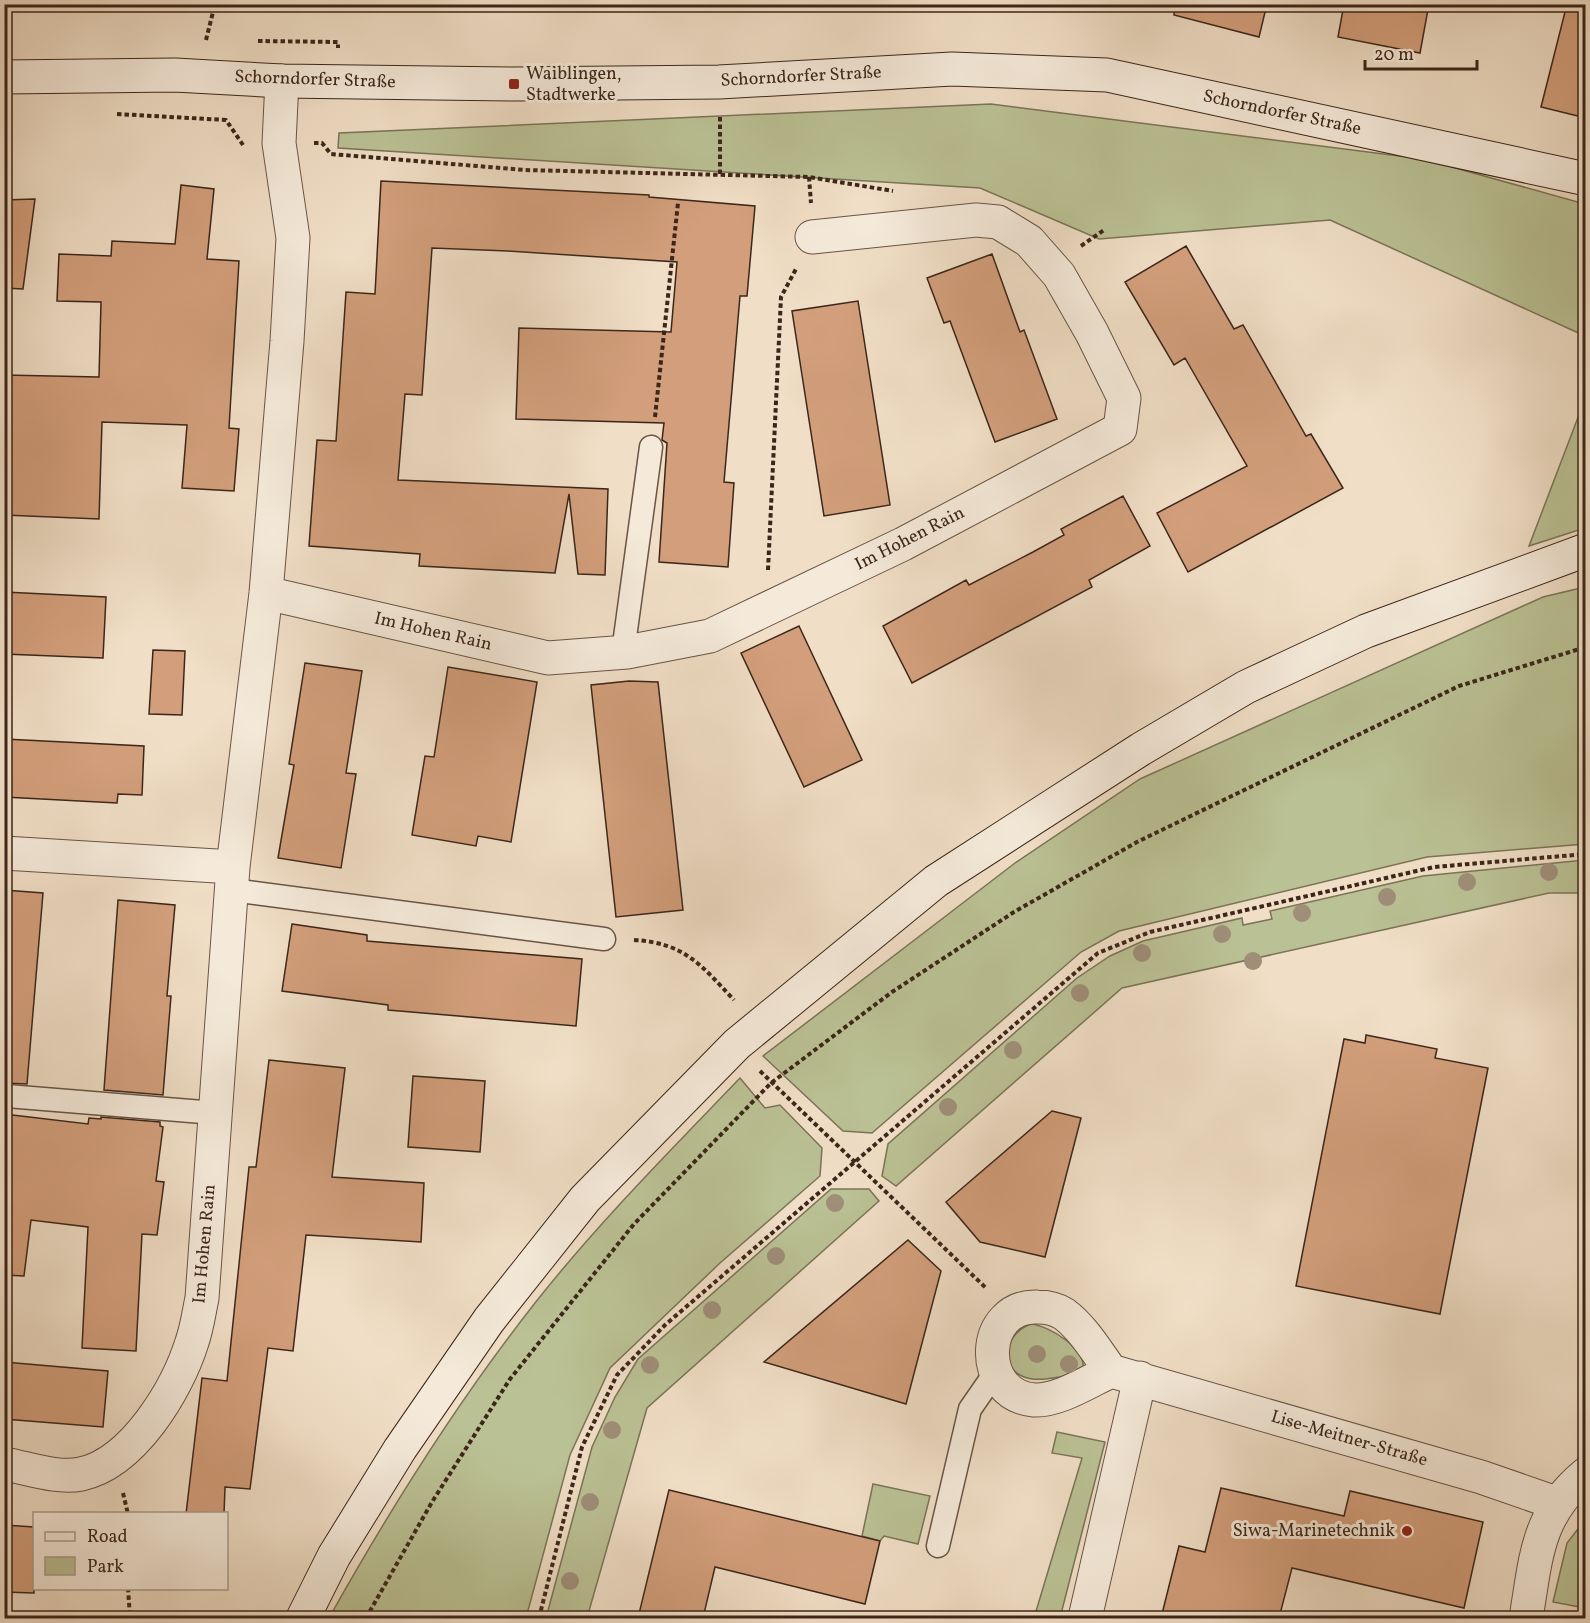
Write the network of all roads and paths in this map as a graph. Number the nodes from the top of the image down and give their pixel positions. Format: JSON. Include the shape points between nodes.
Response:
{"nodes":[{"id":1,"x":4,"y":77,"type":"edge"},
{"id":2,"x":282,"y":81,"type":"junction"},
{"id":3,"x":114,"y":114,"type":"dead end"},
{"id":4,"x":720,"y":118,"type":"dead end"},
{"id":5,"x":279,"y":143,"type":"junction"},
{"id":6,"x":720,"y":174,"type":"junction"},
{"id":7,"x":1586,"y":179,"type":"edge"},
{"id":8,"x":900,"y":192,"type":"dead end"},
{"id":9,"x":678,"y":203,"type":"dead end"},
{"id":10,"x":1104,"y":230,"type":"dead end"},
{"id":11,"x":813,"y":237,"type":"joint"},
{"id":12,"x":1075,"y":250,"type":"dead end"},
{"id":13,"x":651,"y":447,"type":"joint"},
{"id":14,"x":1586,"y":550,"type":"edge"},
{"id":15,"x":266,"y":593,"type":"junction"},
{"id":16,"x":766,"y":609,"type":"junction"},
{"id":17,"x":1586,"y":647,"type":"edge"},
{"id":18,"x":623,"y":652,"type":"junction"},
{"id":19,"x":4,"y":852,"type":"edge"},
{"id":20,"x":1586,"y":854,"type":"edge"},
{"id":21,"x":233,"y":878,"type":"junction"},
{"id":22,"x":604,"y":939,"type":"joint"},
{"id":23,"x":710,"y":974,"type":"dead end"},
{"id":24,"x":736,"y":1044,"type":"junction"},
{"id":25,"x":771,"y":1083,"type":"junction"},
{"id":26,"x":7,"y":1096,"type":"dead end"},
{"id":27,"x":215,"y":1113,"type":"junction"},
{"id":28,"x":856,"y":1162,"type":"junction"},
{"id":29,"x":1014,"y":1312,"type":"junction"},
{"id":30,"x":995,"y":1373,"type":"junction"},
{"id":31,"x":1126,"y":1374,"type":"junction"},
{"id":32,"x":4,"y":1464,"type":"edge"},
{"id":33,"x":1586,"y":1474,"type":"edge"},
{"id":34,"x":1556,"y":1503,"type":"junction"},
{"id":35,"x":938,"y":1546,"type":"dead end"},
{"id":36,"x":128,"y":1590,"type":"edge"},
{"id":37,"x":130,"y":1618,"type":"edge"},
{"id":38,"x":303,"y":1618,"type":"edge"},
{"id":39,"x":366,"y":1618,"type":"edge"},
{"id":40,"x":539,"y":1618,"type":"edge"},
{"id":41,"x":1085,"y":1618,"type":"edge"},
{"id":42,"x":1526,"y":1618,"type":"edge"}],
"edges":[{"from":1,"to":2,"type":"street","name":"Schorndorfer Straße","via":[[175,75]]},
{"from":2,"to":5,"type":"street","name":"Im Hohen Rain"},
{"from":2,"to":7,"type":"street","name":"Schorndorfer Straße","via":[[719,82],[952,69],[1107,75]]},
{"from":3,"to":5,"type":"path","via":[[226,120],[243,145]]},
{"from":4,"to":6,"type":"path"},
{"from":5,"to":6,"type":"path","via":[[322,143],[331,154],[525,170]]},
{"from":5,"to":15,"type":"street","name":"Im Hohen Rain","via":[[293,238]]},
{"from":6,"to":8,"type":"path","via":[[809,177]]},
{"from":9,"to":13,"type":"path"},
{"from":10,"to":12,"type":"path"},
{"from":11,"to":16,"type":"path","via":[[780,297]]},
{"from":11,"to":16,"type":"street","name":"Im Hohen Rain","via":[[976,220],[998,222],[1029,241],[1059,275],[1124,398],[1120,429],[903,544]]},
{"from":13,"to":18,"type":"lane"},
{"from":14,"to":24,"type":"street","via":[[1366,631],[1246,687],[936,881]]},
{"from":15,"to":18,"type":"street","name":"Im Hohen Rain","via":[[548,658]]},
{"from":15,"to":21,"type":"street","name":"Im Hohen Rain"},
{"from":16,"to":18,"type":"street","name":"Im Hohen Rain","via":[[710,636]]},
{"from":17,"to":25,"type":"path","via":[[1459,686],[1137,842],[1014,912],[892,992]]},
{"from":19,"to":21,"type":"street"},
{"from":20,"to":28,"type":"path","via":[[1434,867],[1150,932],[1098,952]]},
{"from":21,"to":22,"type":"lane"},
{"from":21,"to":27,"type":"street","name":"Im Hohen Rain"},
{"from":22,"to":23,"type":"path","via":[[657,942],[694,958]]},
{"from":24,"to":25,"type":"path"},
{"from":24,"to":38,"type":"street","via":[[585,1199],[489,1320],[394,1459],[334,1556]]},
{"from":25,"to":28,"type":"path"},
{"from":25,"to":39,"type":"path","via":[[634,1224],[510,1379],[432,1502]]},
{"from":26,"to":27,"type":"lane"},
{"from":27,"to":32,"type":"street","name":"Im Hohen Rain","via":[[202,1298],[192,1343],[151,1421],[103,1467],[79,1474]]},
{"from":28,"to":29,"type":"path"},
{"from":28,"to":40,"type":"path","via":[[665,1325],[617,1375],[582,1447]]},
{"from":29,"to":30,"type":"street","via":[[997,1329],[992,1342]]},
{"from":29,"to":31,"type":"street","via":[[1034,1306],[1062,1312]]},
{"from":30,"to":31,"type":"street","via":[[1004,1386],[1033,1400]]},
{"from":30,"to":35,"type":"lane","via":[[970,1409]]},
{"from":31,"to":34,"type":"street","name":"Lise-Meitner-Straße","via":[[1481,1477]]},
{"from":31,"to":41,"type":"street"},
{"from":33,"to":34,"type":"street"},
{"from":34,"to":42,"type":"street","via":[[1537,1551]]},
{"from":36,"to":37,"type":"path"}]}
